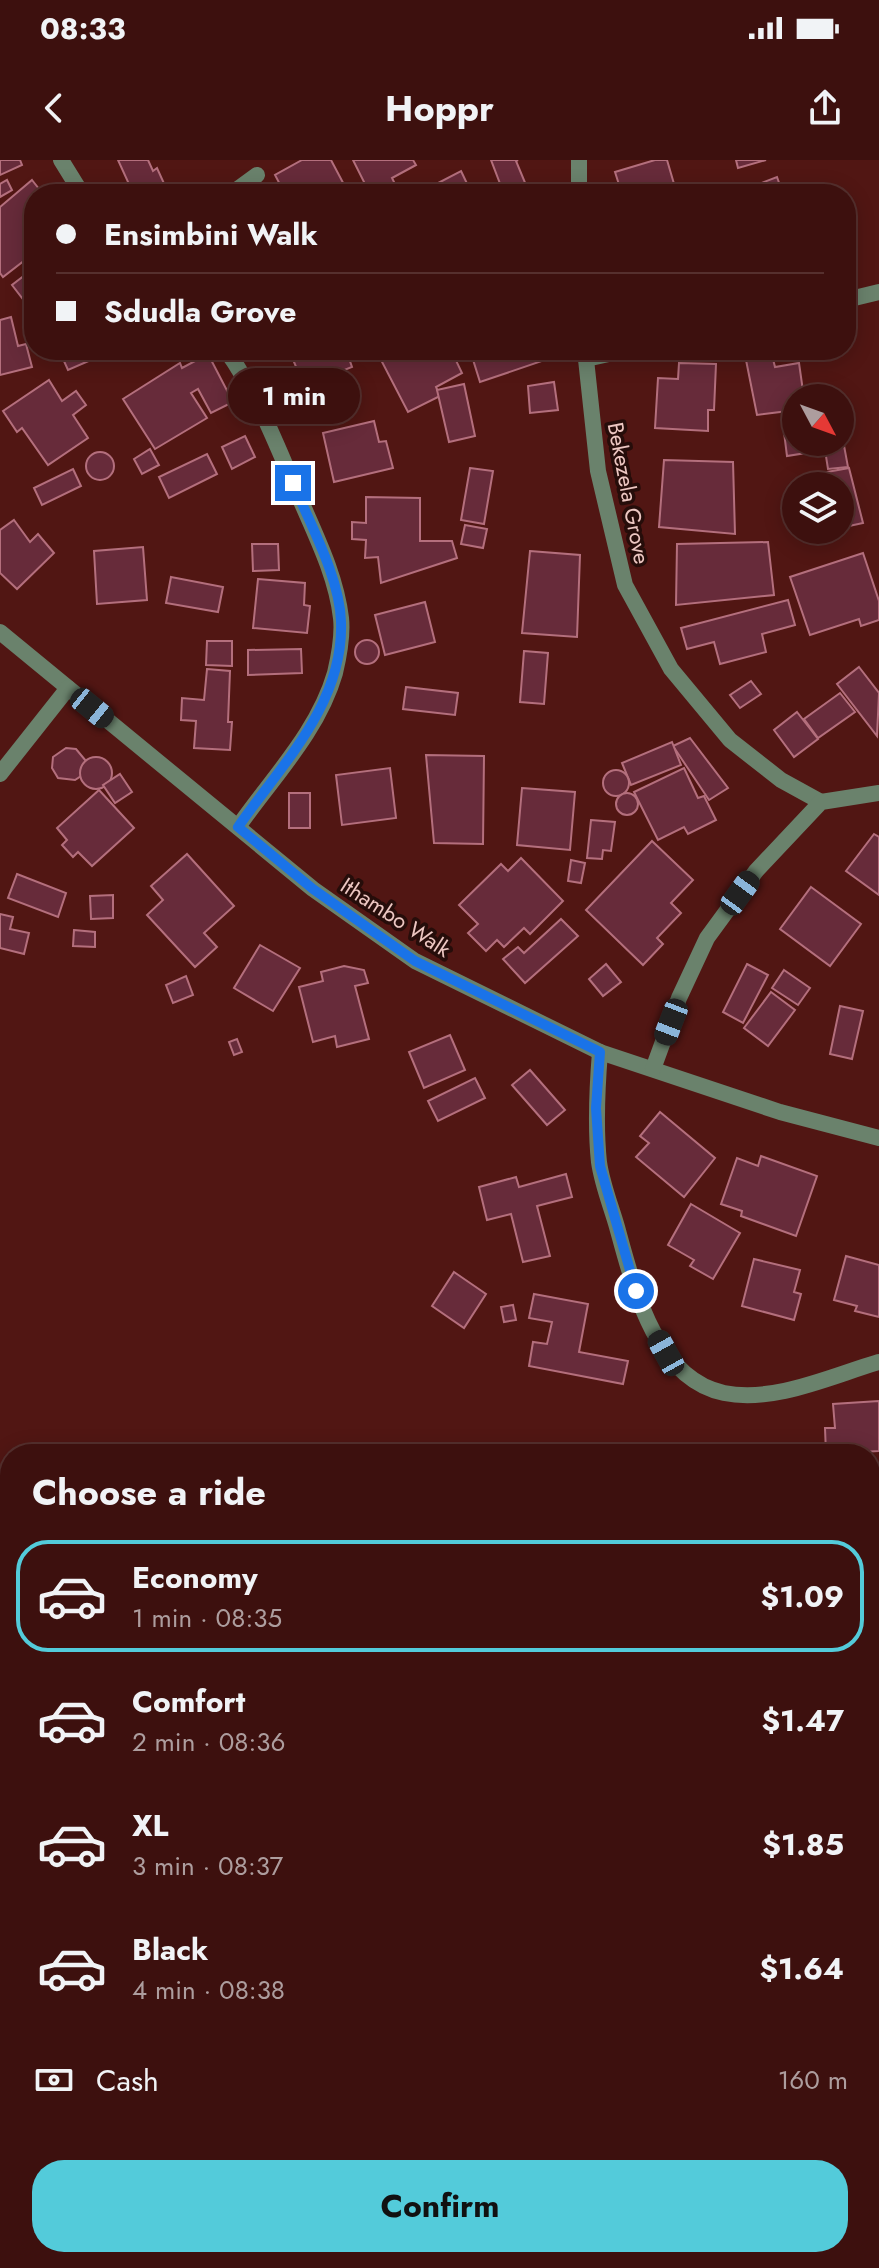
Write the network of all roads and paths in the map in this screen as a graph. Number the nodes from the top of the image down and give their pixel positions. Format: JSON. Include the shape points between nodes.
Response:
{"nodes":[{"id":1,"x":61,"y":160,"type":"edge"},
{"id":2,"x":579,"y":160,"type":"edge"},
{"id":3,"x":257,"y":175,"type":"dead end"},
{"id":4,"x":76,"y":184,"type":"edge"},
{"id":5,"x":245,"y":184,"type":"edge"},
{"id":6,"x":579,"y":184,"type":"edge"},
{"id":7,"x":879,"y":292,"type":"edge"},
{"id":8,"x":856,"y":298,"type":"edge"},
{"id":9,"x":233,"y":360,"type":"edge"},
{"id":10,"x":587,"y":360,"type":"edge"},
{"id":11,"x":0,"y":632,"type":"edge"},
{"id":12,"x":68,"y":688,"type":"junction"},
{"id":13,"x":0,"y":774,"type":"edge"},
{"id":14,"x":879,"y":793,"type":"edge"},
{"id":15,"x":821,"y":802,"type":"junction"},
{"id":16,"x":238,"y":827,"type":"junction"},
{"id":17,"x":600,"y":1052,"type":"junction"},
{"id":18,"x":653,"y":1069,"type":"junction"},
{"id":19,"x":879,"y":1138,"type":"edge"},
{"id":20,"x":879,"y":1362,"type":"edge"}],
"edges":[{"from":1,"to":4,"type":"street"},
{"from":2,"to":6,"type":"street"},
{"from":3,"to":5,"type":"street"},
{"from":7,"to":8,"type":"street"},
{"from":9,"to":16,"type":"street","via":[[315,534],[337,594],[341,622],[334,675],[310,730]]},
{"from":10,"to":15,"type":"street","name":"Bekezela Grove","via":[[598,471],[625,585],[671,669],[730,740],[781,780]]},
{"from":11,"to":12,"type":"street","name":"Ithambo Walk"},
{"from":12,"to":13,"type":"street"},
{"from":12,"to":16,"type":"street","name":"Ithambo Walk"},
{"from":14,"to":15,"type":"street"},
{"from":15,"to":18,"type":"street","via":[[756,871],[707,938]]},
{"from":16,"to":17,"type":"street","name":"Ithambo Walk","via":[[313,889],[415,961]]},
{"from":17,"to":18,"type":"street","name":"Ithambo Walk"},
{"from":17,"to":20,"type":"street","via":[[600,1166],[638,1298],[666,1353],[694,1380],[722,1393],[750,1396]]},
{"from":18,"to":19,"type":"street","name":"Ithambo Walk","via":[[780,1112]]}]}
